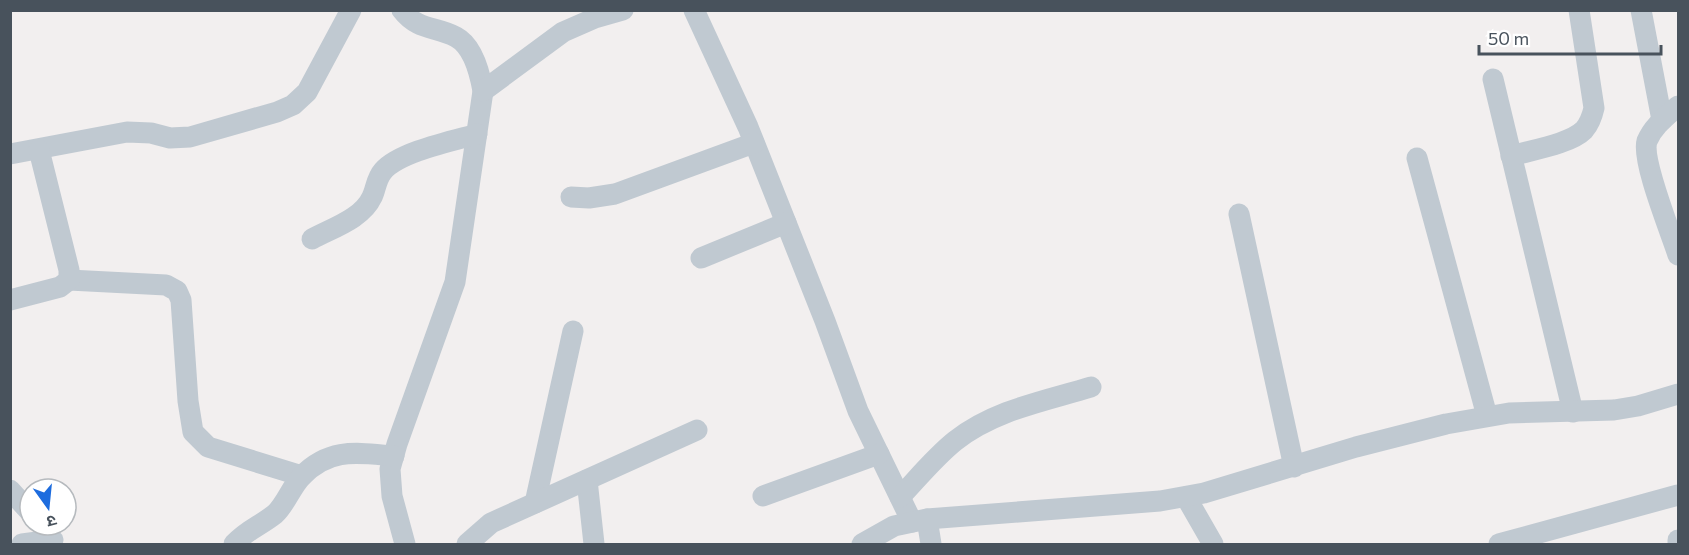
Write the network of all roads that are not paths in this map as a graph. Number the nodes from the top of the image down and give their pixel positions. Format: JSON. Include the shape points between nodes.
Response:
{"nodes":[{"id":1,"x":351,"y":10,"type":"edge"},
{"id":2,"x":402,"y":10,"type":"edge"},
{"id":3,"x":623,"y":10,"type":"edge"},
{"id":4,"x":694,"y":10,"type":"edge"},
{"id":5,"x":1579,"y":10,"type":"edge"},
{"id":6,"x":1641,"y":10,"type":"edge"},
{"id":7,"x":595,"y":14,"type":"edge"},
{"id":8,"x":1493,"y":79,"type":"dead end"},
{"id":9,"x":483,"y":91,"type":"junction"},
{"id":10,"x":1678,"y":106,"type":"edge"},
{"id":11,"x":1662,"y":120,"type":"junction"},
{"id":12,"x":477,"y":134,"type":"junction"},
{"id":13,"x":754,"y":143,"type":"junction"},
{"id":14,"x":39,"y":150,"type":"junction"},
{"id":15,"x":10,"y":154,"type":"edge"},
{"id":16,"x":1511,"y":156,"type":"junction"},
{"id":17,"x":1417,"y":159,"type":"dead end"},
{"id":18,"x":571,"y":197,"type":"dead end"},
{"id":19,"x":1239,"y":214,"type":"dead end"},
{"id":20,"x":786,"y":223,"type":"junction"},
{"id":21,"x":312,"y":239,"type":"dead end"},
{"id":22,"x":1678,"y":255,"type":"edge"},
{"id":23,"x":701,"y":258,"type":"dead end"},
{"id":24,"x":69,"y":280,"type":"junction"},
{"id":25,"x":10,"y":300,"type":"edge"},
{"id":26,"x":573,"y":331,"type":"dead end"},
{"id":27,"x":1091,"y":387,"type":"dead end"},
{"id":28,"x":1678,"y":394,"type":"edge"},
{"id":29,"x":1573,"y":412,"type":"junction"},
{"id":30,"x":1487,"y":417,"type":"junction"},
{"id":31,"x":697,"y":430,"type":"dead end"},
{"id":32,"x":879,"y":454,"type":"junction"},
{"id":33,"x":394,"y":456,"type":"junction"},
{"id":34,"x":1294,"y":467,"type":"junction"},
{"id":35,"x":302,"y":476,"type":"junction"},
{"id":36,"x":587,"y":480,"type":"junction"},
{"id":37,"x":1678,"y":495,"type":"edge"},
{"id":38,"x":763,"y":496,"type":"dead end"},
{"id":39,"x":1186,"y":496,"type":"junction"},
{"id":40,"x":900,"y":497,"type":"junction"},
{"id":41,"x":535,"y":503,"type":"junction"},
{"id":42,"x":920,"y":520,"type":"junction"},
{"id":43,"x":1562,"y":536,"type":"edge"},
{"id":44,"x":46,"y":537,"type":"edge"},
{"id":45,"x":22,"y":544,"type":"edge"},
{"id":46,"x":234,"y":544,"type":"edge"},
{"id":47,"x":405,"y":544,"type":"edge"},
{"id":48,"x":467,"y":544,"type":"edge"},
{"id":49,"x":594,"y":544,"type":"edge"},
{"id":50,"x":861,"y":544,"type":"edge"},
{"id":51,"x":931,"y":544,"type":"edge"},
{"id":52,"x":1213,"y":544,"type":"edge"},
{"id":53,"x":1499,"y":544,"type":"edge"}],
"edges":[{"from":1,"to":14,"type":"street","via":[[307,92],[293,105],[190,137],[127,132]]},
{"from":2,"to":9,"type":"street","via":[[412,21],[458,38],[470,51]]},
{"from":3,"to":7,"type":"street"},
{"from":4,"to":13,"type":"street"},
{"from":5,"to":16,"type":"street","via":[[1594,108],[1591,121],[1582,132],[1567,140]]},
{"from":6,"to":11,"type":"street"},
{"from":7,"to":9,"type":"street","via":[[563,32]]},
{"from":8,"to":16,"type":"street"},
{"from":9,"to":12,"type":"street"},
{"from":10,"to":11,"type":"street"},
{"from":11,"to":22,"type":"street","via":[[1647,142],[1647,159]]},
{"from":12,"to":21,"type":"street","via":[[399,159],[383,171],[365,209]]},
{"from":12,"to":33,"type":"street","via":[[455,282]]},
{"from":13,"to":18,"type":"street","via":[[615,194]]},
{"from":13,"to":20,"type":"street"},
{"from":14,"to":15,"type":"street"},
{"from":14,"to":24,"type":"street"},
{"from":16,"to":29,"type":"street"},
{"from":17,"to":30,"type":"street"},
{"from":19,"to":34,"type":"street"},
{"from":20,"to":23,"type":"street"},
{"from":20,"to":32,"type":"street","via":[[858,411]]},
{"from":24,"to":25,"type":"street","via":[[60,287]]},
{"from":24,"to":35,"type":"street","via":[[166,285],[177,291],[182,300],[188,401],[194,432],[208,447]]},
{"from":26,"to":41,"type":"street"},
{"from":27,"to":40,"type":"street","via":[[1009,411],[980,424],[954,442]]},
{"from":28,"to":29,"type":"street","via":[[1638,406]]},
{"from":29,"to":30,"type":"street"},
{"from":30,"to":34,"type":"street","via":[[1413,432]]},
{"from":31,"to":36,"type":"street"},
{"from":32,"to":38,"type":"street"},
{"from":32,"to":40,"type":"street"},
{"from":33,"to":35,"type":"street","via":[[345,453],[324,460]]},
{"from":33,"to":47,"type":"street","via":[[390,470],[392,496]]},
{"from":34,"to":39,"type":"street"},
{"from":35,"to":46,"type":"street","via":[[276,513],[245,532]]},
{"from":36,"to":41,"type":"street"},
{"from":36,"to":49,"type":"street"},
{"from":37,"to":43,"type":"street"},
{"from":39,"to":42,"type":"street","via":[[1098,507]]},
{"from":39,"to":52,"type":"street"},
{"from":40,"to":42,"type":"street"},
{"from":41,"to":48,"type":"street","via":[[491,523]]},
{"from":42,"to":50,"type":"street","via":[[894,526]]},
{"from":42,"to":51,"type":"street"},
{"from":43,"to":53,"type":"street"},
{"from":44,"to":45,"type":"street"}]}
